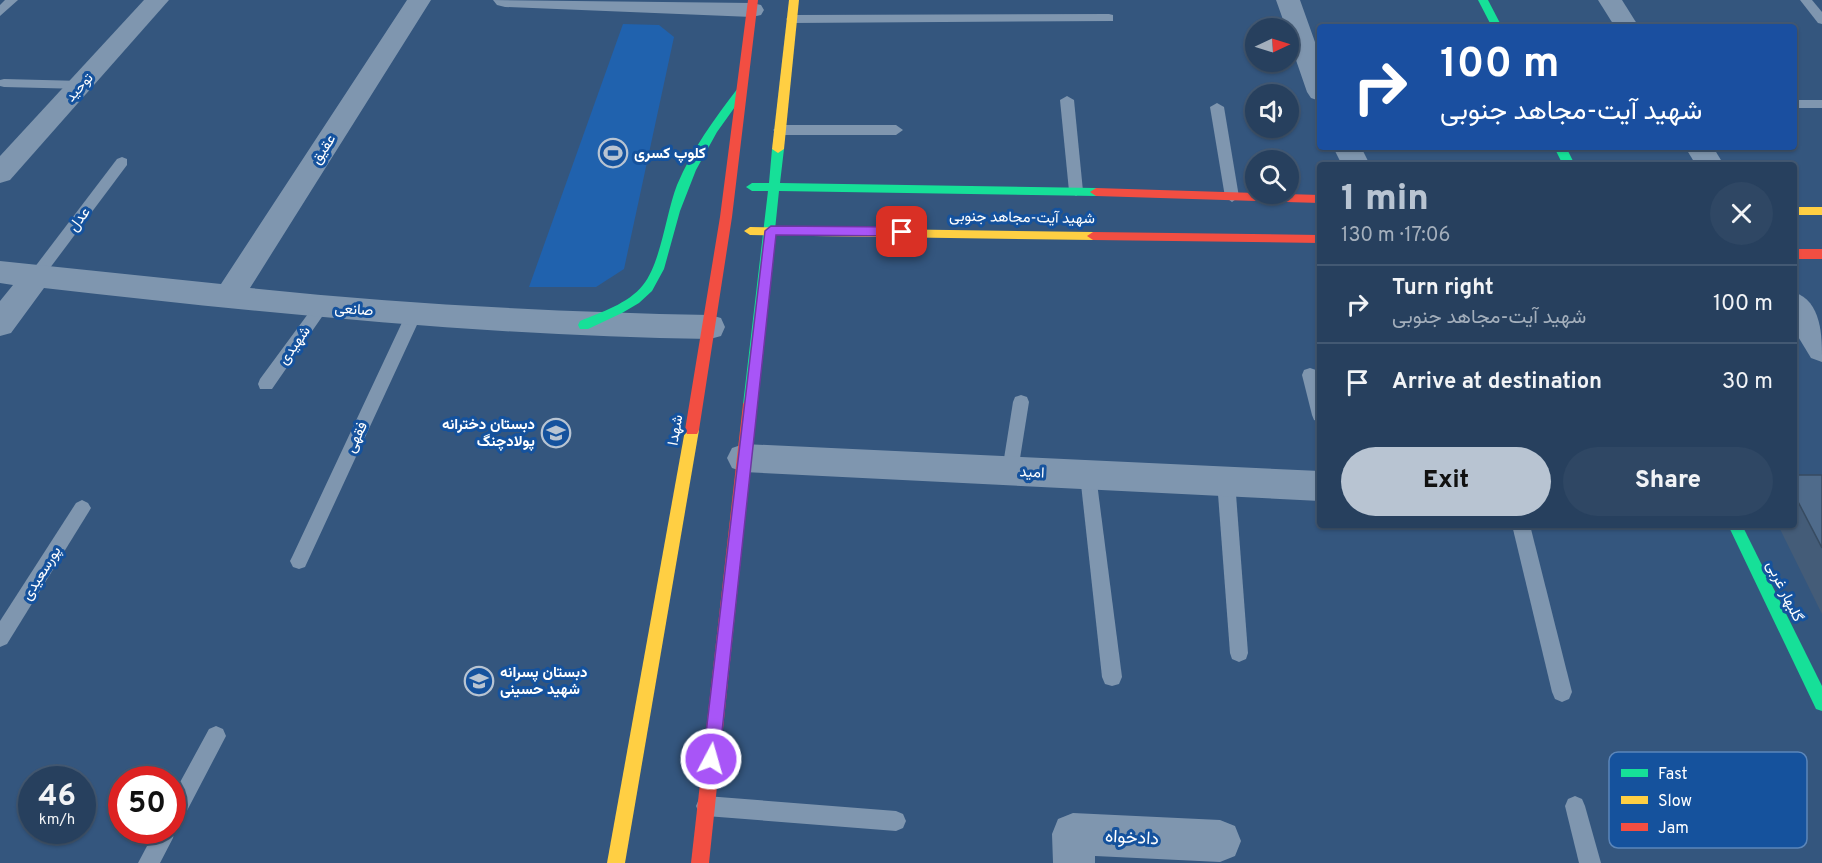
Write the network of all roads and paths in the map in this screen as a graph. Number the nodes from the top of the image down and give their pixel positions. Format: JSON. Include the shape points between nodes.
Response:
{"nodes":[{"id":1,"x":12,"y":0,"type":"edge"},
{"id":2,"x":157,"y":0,"type":"edge"},
{"id":3,"x":418,"y":0,"type":"edge"},
{"id":4,"x":505,"y":0,"type":"edge"},
{"id":5,"x":794,"y":0,"type":"edge"},
{"id":6,"x":1288,"y":0,"type":"edge"},
{"id":7,"x":1483,"y":0,"type":"edge"},
{"id":8,"x":1610,"y":0,"type":"edge"},
{"id":9,"x":1806,"y":0,"type":"edge"},
{"id":10,"x":531,"y":1,"type":"edge"},
{"id":11,"x":753,"y":5,"type":"edge"},
{"id":12,"x":0,"y":12,"type":"edge"},
{"id":13,"x":1109,"y":18,"type":"dead end"},
{"id":14,"x":792,"y":19,"type":"junction"},
{"id":15,"x":1822,"y":20,"type":"edge"},
{"id":16,"x":1495,"y":24,"type":"edge"},
{"id":17,"x":1625,"y":24,"type":"edge"},
{"id":18,"x":1317,"y":80,"type":"edge"},
{"id":19,"x":4,"y":83,"type":"dead end"},
{"id":20,"x":82,"y":85,"type":"junction"},
{"id":21,"x":745,"y":86,"type":"junction"},
{"id":22,"x":1067,"y":100,"type":"dead end"},
{"id":23,"x":1797,"y":104,"type":"edge"},
{"id":24,"x":1822,"y":104,"type":"edge"},
{"id":25,"x":1217,"y":107,"type":"dead end"},
{"id":26,"x":780,"y":130,"type":"junction"},
{"id":27,"x":896,"y":130,"type":"dead end"},
{"id":28,"x":122,"y":162,"type":"dead end"},
{"id":29,"x":0,"y":173,"type":"edge"},
{"id":30,"x":730,"y":186,"type":"junction"},
{"id":31,"x":774,"y":187,"type":"junction"},
{"id":32,"x":1076,"y":191,"type":"junction"},
{"id":33,"x":1232,"y":197,"type":"junction"},
{"id":34,"x":1317,"y":198,"type":"edge"},
{"id":35,"x":1797,"y":211,"type":"edge"},
{"id":36,"x":1822,"y":212,"type":"edge"},
{"id":37,"x":724,"y":231,"type":"junction"},
{"id":38,"x":771,"y":231,"type":"junction"},
{"id":39,"x":1317,"y":239,"type":"edge"},
{"id":40,"x":1797,"y":254,"type":"edge"},
{"id":41,"x":1822,"y":254,"type":"edge"},
{"id":42,"x":0,"y":272,"type":"edge"},
{"id":43,"x":36,"y":276,"type":"junction"},
{"id":44,"x":228,"y":298,"type":"junction"},
{"id":45,"x":321,"y":307,"type":"junction"},
{"id":46,"x":1797,"y":309,"type":"edge"},
{"id":47,"x":414,"y":314,"type":"junction"},
{"id":48,"x":0,"y":324,"type":"edge"},
{"id":49,"x":584,"y":325,"type":"junction"},
{"id":50,"x":710,"y":327,"type":"junction"},
{"id":51,"x":1822,"y":349,"type":"edge"},
{"id":52,"x":1310,"y":375,"type":"dead end"},
{"id":53,"x":266,"y":384,"type":"dead end"},
{"id":54,"x":1021,"y":402,"type":"dead end"},
{"id":55,"x":1317,"y":403,"type":"edge"},
{"id":56,"x":744,"y":458,"type":"junction"},
{"id":57,"x":1010,"y":471,"type":"junction"},
{"id":58,"x":1088,"y":475,"type":"junction"},
{"id":59,"x":1226,"y":481,"type":"junction"},
{"id":60,"x":1317,"y":486,"type":"edge"},
{"id":61,"x":82,"y":508,"type":"dead end"},
{"id":62,"x":1522,"y":528,"type":"edge"},
{"id":63,"x":1736,"y":528,"type":"edge"},
{"id":64,"x":298,"y":561,"type":"dead end"},
{"id":65,"x":0,"y":638,"type":"edge"},
{"id":66,"x":1239,"y":654,"type":"dead end"},
{"id":67,"x":1112,"y":677,"type":"dead end"},
{"id":68,"x":1562,"y":692,"type":"dead end"},
{"id":69,"x":1822,"y":703,"type":"edge"},
{"id":70,"x":216,"y":736,"type":"dead end"},
{"id":71,"x":186,"y":793,"type":"edge"},
{"id":72,"x":706,"y":806,"type":"junction"},
{"id":73,"x":1575,"y":806,"type":"dead end"},
{"id":74,"x":896,"y":821,"type":"dead end"},
{"id":75,"x":1220,"y":841,"type":"dead end"},
{"id":76,"x":159,"y":844,"type":"edge"},
{"id":77,"x":149,"y":863,"type":"edge"},
{"id":78,"x":616,"y":863,"type":"edge"},
{"id":79,"x":700,"y":863,"type":"edge"},
{"id":80,"x":1074,"y":863,"type":"edge"},
{"id":81,"x":1590,"y":863,"type":"edge"}],
"edges":[{"from":1,"to":12,"type":"lane"},
{"from":2,"to":20,"type":"street","name":"توحید"},
{"from":3,"to":44,"type":"street","name":"عقیق"},
{"from":4,"to":10,"type":"street"},
{"from":5,"to":14,"type":"main road"},
{"from":6,"to":18,"type":"street"},
{"from":7,"to":16,"type":"main road"},
{"from":8,"to":17,"type":"street"},
{"from":9,"to":15,"type":"lane"},
{"from":10,"to":11,"type":"street"},
{"from":11,"to":21,"type":"main road","name":"شهدا"},
{"from":13,"to":14,"type":"lane"},
{"from":14,"to":26,"type":"main road"},
{"from":19,"to":20,"type":"lane"},
{"from":20,"to":29,"type":"street","name":"توحید"},
{"from":21,"to":30,"type":"main road","name":"شهدا"},
{"from":21,"to":49,"type":"main road","via":[[696,153],[648,288],[620,308]]},
{"from":22,"to":32,"type":"lane"},
{"from":23,"to":24,"type":"lane"},
{"from":25,"to":33,"type":"lane"},
{"from":26,"to":27,"type":"lane"},
{"from":26,"to":31,"type":"main road"},
{"from":28,"to":43,"type":"lane","name":"عدل"},
{"from":30,"to":31,"type":"main road","name":"شهید آیت-مجاهد جنوبی"},
{"from":30,"to":37,"type":"main road","name":"شهدا"},
{"from":31,"to":32,"type":"main road","name":"شهید آیت-مجاهد جنوبی","via":[[967,194]]},
{"from":31,"to":38,"type":"main road"},
{"from":32,"to":33,"type":"main road","name":"شهید آیت-مجاهد جنوبی"},
{"from":33,"to":34,"type":"main road","name":"شهید آیت-مجاهد جنوبی"},
{"from":35,"to":36,"type":"main road"},
{"from":37,"to":38,"type":"main road","name":"شهید آیت-مجاهد جنوبی"},
{"from":37,"to":50,"type":"main road","name":"شهدا"},
{"from":38,"to":39,"type":"main road","name":"شهید آیت-مجاهد جنوبی","via":[[967,227]]},
{"from":38,"to":56,"type":"main road"},
{"from":40,"to":41,"type":"main road"},
{"from":42,"to":43,"type":"street","name":"صانعی"},
{"from":43,"to":44,"type":"street","name":"صانعی"},
{"from":43,"to":48,"type":"street"},
{"from":44,"to":45,"type":"street","name":"صانعی"},
{"from":45,"to":47,"type":"street","name":"صانعی"},
{"from":45,"to":53,"type":"lane","name":"شهیدی"},
{"from":46,"to":51,"type":"street"},
{"from":47,"to":49,"type":"street","name":"صانعی"},
{"from":47,"to":64,"type":"lane","name":"فقهی"},
{"from":49,"to":50,"type":"street","name":"صانعی"},
{"from":50,"to":78,"type":"main road","name":"شهدا"},
{"from":52,"to":55,"type":"lane"},
{"from":54,"to":57,"type":"lane"},
{"from":56,"to":57,"type":"street","name":"امید"},
{"from":56,"to":72,"type":"main road"},
{"from":57,"to":58,"type":"street","name":"امید"},
{"from":58,"to":59,"type":"street","name":"امید"},
{"from":58,"to":67,"type":"lane"},
{"from":59,"to":60,"type":"street","name":"امید"},
{"from":59,"to":66,"type":"lane"},
{"from":61,"to":65,"type":"lane","name":"پورسعیدی"},
{"from":62,"to":68,"type":"lane"},
{"from":63,"to":69,"type":"main road","name":"گلبهار غربی"},
{"from":70,"to":71,"type":"lane"},
{"from":72,"to":74,"type":"lane"},
{"from":72,"to":79,"type":"main road"},
{"from":73,"to":81,"type":"lane"},
{"from":75,"to":80,"type":"street","name":"دادخواه","via":[[1073,834]]},
{"from":76,"to":77,"type":"lane"}]}
